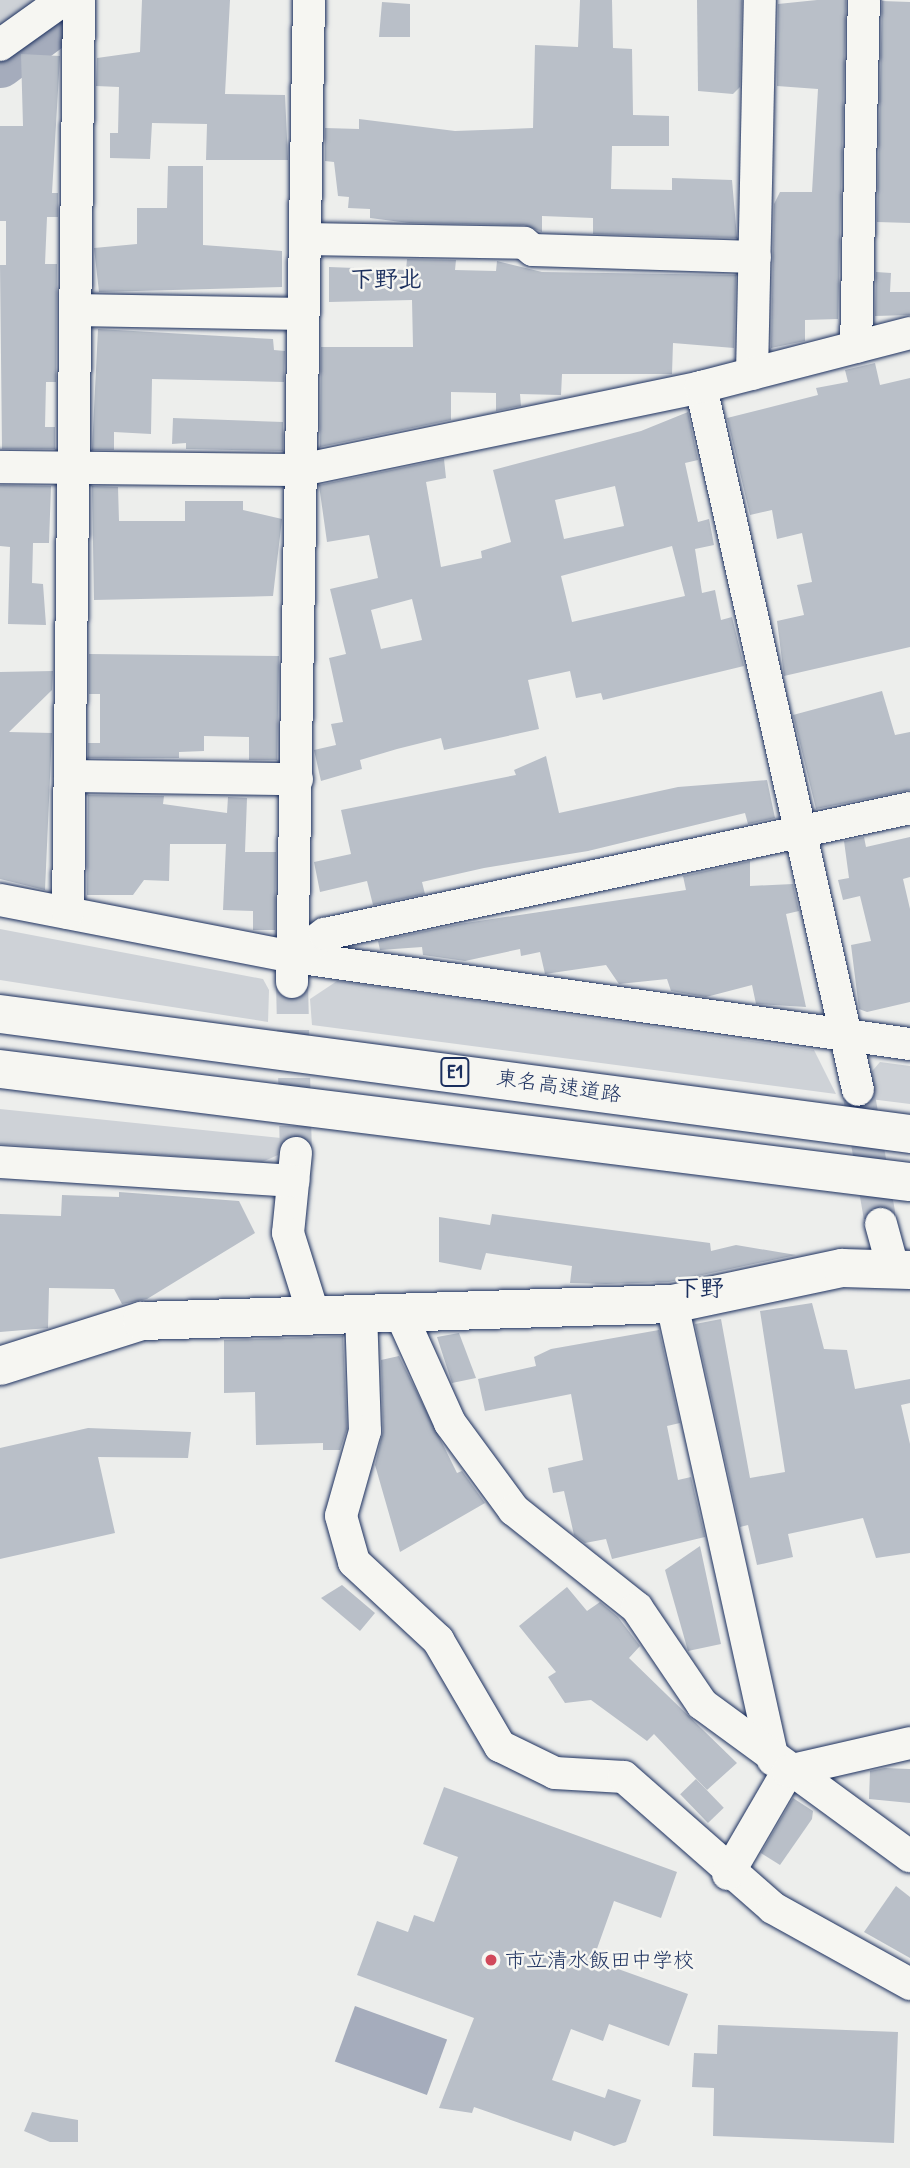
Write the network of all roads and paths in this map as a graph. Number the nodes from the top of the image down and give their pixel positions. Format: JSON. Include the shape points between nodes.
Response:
{"nodes":[{"id":1,"x":62,"y":0,"type":"edge"},
{"id":2,"x":79,"y":0,"type":"edge"},
{"id":3,"x":309,"y":0,"type":"edge"},
{"id":4,"x":760,"y":0,"type":"edge"},
{"id":5,"x":864,"y":0,"type":"edge"},
{"id":6,"x":0,"y":45,"type":"edge"},
{"id":7,"x":305,"y":240,"type":"junction"},
{"id":8,"x":755,"y":257,"type":"junction"},
{"id":9,"x":76,"y":310,"type":"junction"},
{"id":10,"x":303,"y":314,"type":"junction"},
{"id":11,"x":910,"y":333,"type":"edge"},
{"id":12,"x":856,"y":347,"type":"junction"},
{"id":13,"x":752,"y":374,"type":"junction"},
{"id":14,"x":701,"y":387,"type":"junction"},
{"id":15,"x":0,"y":467,"type":"edge"},
{"id":16,"x":301,"y":470,"type":"junction"},
{"id":17,"x":74,"y":471,"type":"junction"},
{"id":18,"x":70,"y":776,"type":"junction"},
{"id":19,"x":297,"y":779,"type":"junction"},
{"id":20,"x":910,"y":808,"type":"edge"},
{"id":21,"x":802,"y":832,"type":"junction"},
{"id":22,"x":0,"y":900,"type":"edge"},
{"id":23,"x":68,"y":913,"type":"junction"},
{"id":24,"x":293,"y":969,"type":"junction"},
{"id":25,"x":0,"y":1014,"type":"edge"},
{"id":26,"x":849,"y":1036,"type":"junction"},
{"id":27,"x":910,"y":1044,"type":"edge"},
{"id":28,"x":0,"y":1069,"type":"edge"},
{"id":29,"x":0,"y":1078,"type":"edge"},
{"id":30,"x":858,"y":1090,"type":"tunnel mouth"},
{"id":31,"x":208,"y":1094,"type":"junction"},
{"id":32,"x":910,"y":1134,"type":"edge"},
{"id":33,"x":0,"y":1162,"type":"edge"},
{"id":34,"x":910,"y":1182,"type":"edge"},
{"id":35,"x":881,"y":1224,"type":"tunnel mouth"},
{"id":36,"x":902,"y":1269,"type":"edge"},
{"id":37,"x":672,"y":1304,"type":"junction"},
{"id":38,"x":399,"y":1310,"type":"junction"},
{"id":39,"x":361,"y":1311,"type":"junction"},
{"id":40,"x":313,"y":1313,"type":"junction"},
{"id":41,"x":0,"y":1366,"type":"edge"},
{"id":42,"x":910,"y":1743,"type":"edge"},
{"id":43,"x":780,"y":1766,"type":"junction"},
{"id":44,"x":910,"y":1856,"type":"edge"},
{"id":45,"x":728,"y":1874,"type":"junction"},
{"id":46,"x":910,"y":1984,"type":"edge"}],
"edges":[{"from":1,"to":6,"type":"street"},
{"from":2,"to":9,"type":"street"},
{"from":3,"to":7,"type":"street"},
{"from":4,"to":8,"type":"street"},
{"from":5,"to":12,"type":"street"},
{"from":7,"to":8,"type":"street","via":[[524,243],[533,250]]},
{"from":7,"to":10,"type":"street"},
{"from":8,"to":13,"type":"street"},
{"from":9,"to":10,"type":"street"},
{"from":9,"to":17,"type":"street"},
{"from":10,"to":16,"type":"street"},
{"from":11,"to":12,"type":"street"},
{"from":12,"to":13,"type":"street"},
{"from":13,"to":14,"type":"street"},
{"from":14,"to":16,"type":"street"},
{"from":14,"to":21,"type":"street"},
{"from":15,"to":17,"type":"street"},
{"from":16,"to":17,"type":"street"},
{"from":16,"to":19,"type":"street"},
{"from":17,"to":18,"type":"street"},
{"from":18,"to":19,"type":"street"},
{"from":18,"to":23,"type":"street"},
{"from":19,"to":24,"type":"street"},
{"from":20,"to":21,"type":"street"},
{"from":21,"to":24,"type":"street","via":[[325,934]]},
{"from":21,"to":26,"type":"street"},
{"from":22,"to":23,"type":"street"},
{"from":23,"to":24,"type":"street"},
{"from":24,"to":26,"type":"street"},
{"from":25,"to":32,"type":"main road","name":"東名高速道路","number":"E1"},
{"from":26,"to":27,"type":"street"},
{"from":26,"to":30,"type":"street"},
{"from":28,"to":31,"type":"main road"},
{"from":29,"to":31,"type":"main road"},
{"from":31,"to":34,"type":"main road"},
{"from":33,"to":40,"type":"street","via":[[294,1167],[288,1233]]},
{"from":35,"to":36,"type":"street"},
{"from":36,"to":37,"type":"main road","via":[[842,1268]]},
{"from":37,"to":38,"type":"main road"},
{"from":37,"to":43,"type":"street"},
{"from":38,"to":39,"type":"main road"},
{"from":38,"to":43,"type":"street","via":[[450,1423],[514,1510],[637,1608],[702,1704]]},
{"from":39,"to":40,"type":"main road"},
{"from":39,"to":45,"type":"street","via":[[365,1431],[341,1516],[354,1562],[438,1640],[500,1746],[555,1773],[624,1777]]},
{"from":40,"to":41,"type":"main road","via":[[142,1321]]},
{"from":42,"to":43,"type":"street"},
{"from":43,"to":44,"type":"street"},
{"from":43,"to":45,"type":"street"},
{"from":45,"to":46,"type":"street","via":[[773,1908]]}]}
